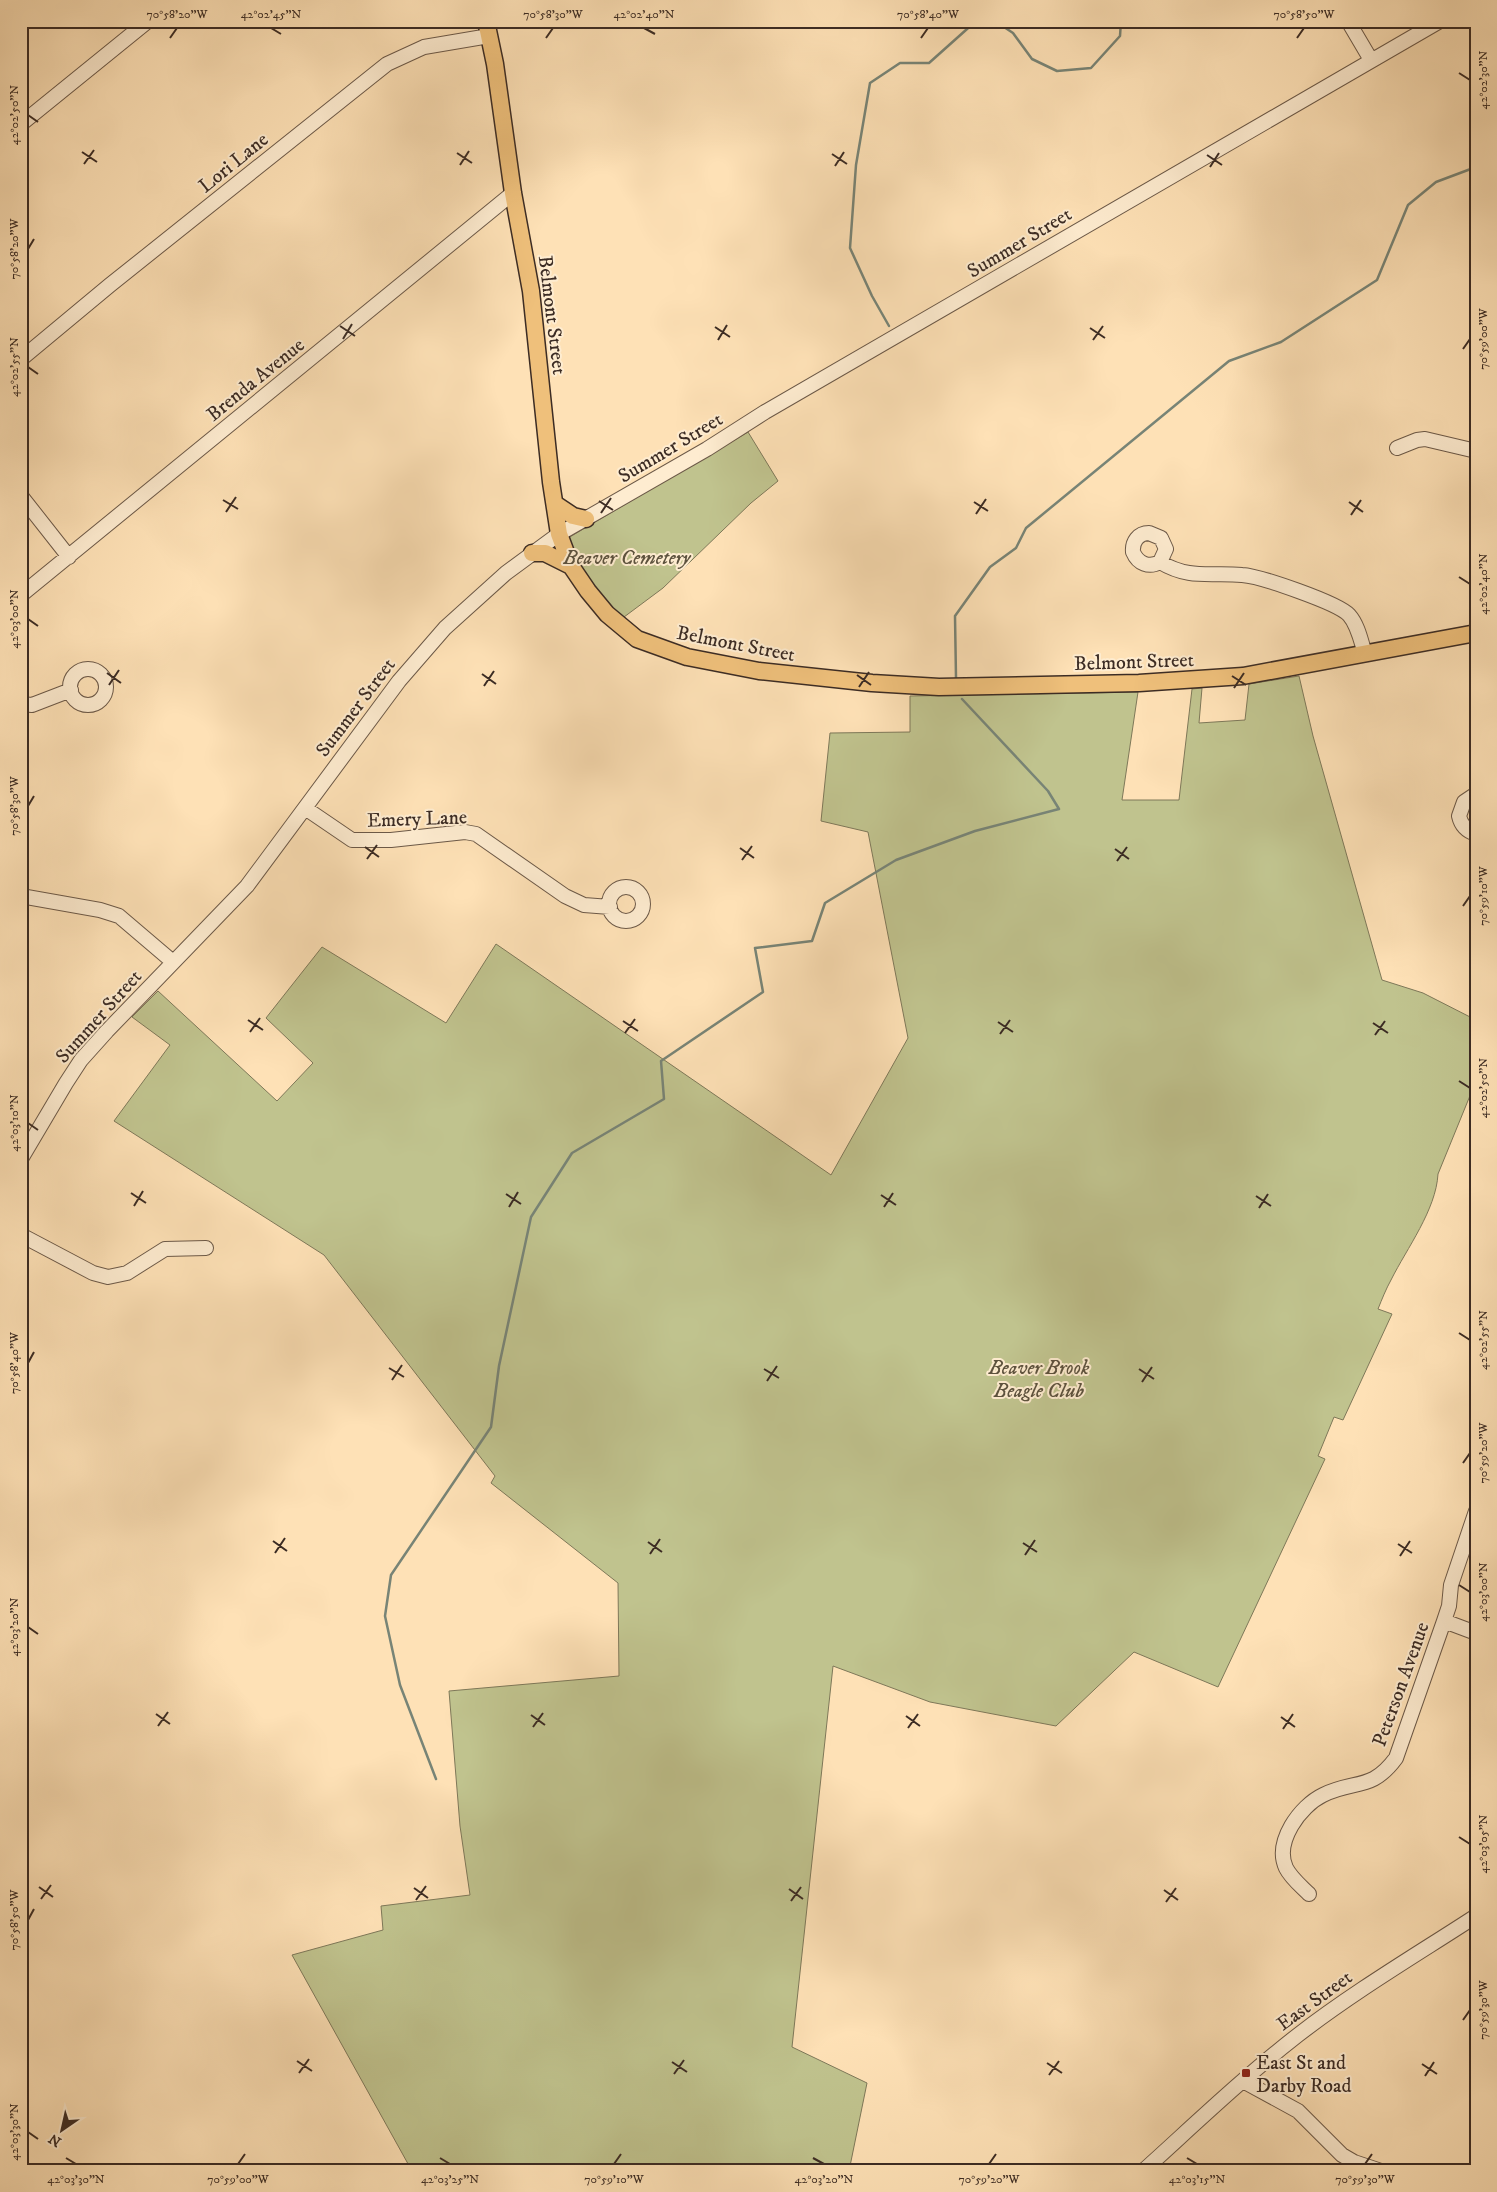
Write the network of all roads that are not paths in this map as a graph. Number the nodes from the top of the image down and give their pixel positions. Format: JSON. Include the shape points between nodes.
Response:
{"nodes":[{"id":1,"x":148,"y":21,"type":"edge"},
{"id":2,"x":1348,"y":21,"type":"edge"},
{"id":3,"x":1440,"y":21,"type":"edge"},
{"id":4,"x":488,"y":28,"type":"edge"},
{"id":5,"x":1371,"y":60,"type":"junction"},
{"id":6,"x":21,"y":124,"type":"edge"},
{"id":7,"x":513,"y":193,"type":"junction"},
{"id":8,"x":21,"y":359,"type":"edge"},
{"id":9,"x":1397,"y":448,"type":"dead end"},
{"id":10,"x":1476,"y":451,"type":"edge"},
{"id":11,"x":21,"y":496,"type":"edge"},
{"id":12,"x":555,"y":504,"type":"junction"},
{"id":13,"x":586,"y":519,"type":"junction"},
{"id":14,"x":560,"y":534,"type":"junction"},
{"id":15,"x":532,"y":553,"type":"junction"},
{"id":16,"x":69,"y":557,"type":"junction"},
{"id":17,"x":1160,"y":562,"type":"dead end"},
{"id":18,"x":571,"y":566,"type":"junction"},
{"id":19,"x":21,"y":595,"type":"edge"},
{"id":20,"x":1476,"y":633,"type":"edge"},
{"id":21,"x":1365,"y":654,"type":"junction"},
{"id":22,"x":71,"y":690,"type":"dead end"},
{"id":23,"x":21,"y":704,"type":"edge"},
{"id":24,"x":1476,"y":794,"type":"edge"},
{"id":25,"x":305,"y":808,"type":"junction"},
{"id":26,"x":1476,"y":834,"type":"edge"},
{"id":27,"x":21,"y":896,"type":"edge"},
{"id":28,"x":610,"y":907,"type":"dead end"},
{"id":29,"x":173,"y":962,"type":"junction"},
{"id":30,"x":21,"y":1159,"type":"edge"},
{"id":31,"x":21,"y":1235,"type":"edge"},
{"id":32,"x":206,"y":1248,"type":"dead end"},
{"id":33,"x":1476,"y":1511,"type":"edge"},
{"id":34,"x":1444,"y":1621,"type":"junction"},
{"id":35,"x":1476,"y":1633,"type":"edge"},
{"id":36,"x":1309,"y":1894,"type":"dead end"},
{"id":37,"x":1476,"y":1916,"type":"edge"},
{"id":38,"x":1243,"y":2081,"type":"junction"},
{"id":39,"x":1143,"y":2171,"type":"edge"},
{"id":40,"x":1381,"y":2171,"type":"edge"}],
"edges":[{"from":1,"to":6,"type":"street"},
{"from":2,"to":5,"type":"street"},
{"from":3,"to":5,"type":"street","name":"Summer Street"},
{"from":4,"to":7,"type":"main road","name":"Belmont Street"},
{"from":4,"to":8,"type":"street","name":"Lori Lane","via":[[424,47],[388,64]]},
{"from":5,"to":13,"type":"street","name":"Summer Street"},
{"from":7,"to":12,"type":"main road","name":"Belmont Street","via":[[531,291]]},
{"from":7,"to":16,"type":"street","name":"Brenda Avenue"},
{"from":9,"to":10,"type":"street","via":[[1425,439]]},
{"from":11,"to":16,"type":"street"},
{"from":12,"to":13,"type":"main road","via":[[573,516]]},
{"from":12,"to":14,"type":"main road","name":"Belmont Street"},
{"from":13,"to":14,"type":"street","name":"Summer Street"},
{"from":14,"to":15,"type":"street","name":"Summer Street"},
{"from":14,"to":18,"type":"main road","name":"Belmont Street"},
{"from":15,"to":18,"type":"main road","via":[[545,553]]},
{"from":15,"to":25,"type":"street","name":"Summer Street","via":[[433,641]]},
{"from":16,"to":19,"type":"street","name":"Brenda Avenue"},
{"from":17,"to":21,"type":"street","via":[[1188,574],[1244,575],[1267,580],[1342,609],[1352,619]]},
{"from":18,"to":21,"type":"main road","name":"Belmont Street","via":[[606,614],[626,632],[649,645],[709,662],[802,677],[922,687],[1139,683],[1259,674]]},
{"from":20,"to":21,"type":"main road","name":"Belmont Street"},
{"from":22,"to":23,"type":"street","via":[[32,705]]},
{"from":24,"to":26,"type":"street","via":[[1464,802],[1459,816],[1463,827]]},
{"from":25,"to":28,"type":"street","name":"Emery Lane","via":[[352,840],[391,840],[465,832],[476,834],[565,896],[584,905]]},
{"from":25,"to":29,"type":"street","name":"Summer Street","via":[[247,886]]},
{"from":27,"to":29,"type":"street","via":[[119,916]]},
{"from":29,"to":30,"type":"street","name":"Summer Street","via":[[81,1060]]},
{"from":31,"to":32,"type":"street","via":[[93,1273],[108,1277],[127,1273],[165,1249]]},
{"from":33,"to":34,"type":"street","name":"Peterson Avenue","via":[[1451,1585]]},
{"from":34,"to":35,"type":"street"},
{"from":34,"to":36,"type":"street","name":"Peterson Avenue","via":[[1396,1758],[1370,1782],[1334,1790],[1310,1802],[1288,1834],[1283,1846],[1286,1868]]},
{"from":37,"to":38,"type":"street","name":"East Street","via":[[1346,1999]]},
{"from":38,"to":39,"type":"street","name":"East Street"},
{"from":38,"to":40,"type":"street","via":[[1298,2111],[1342,2155]]}]}
